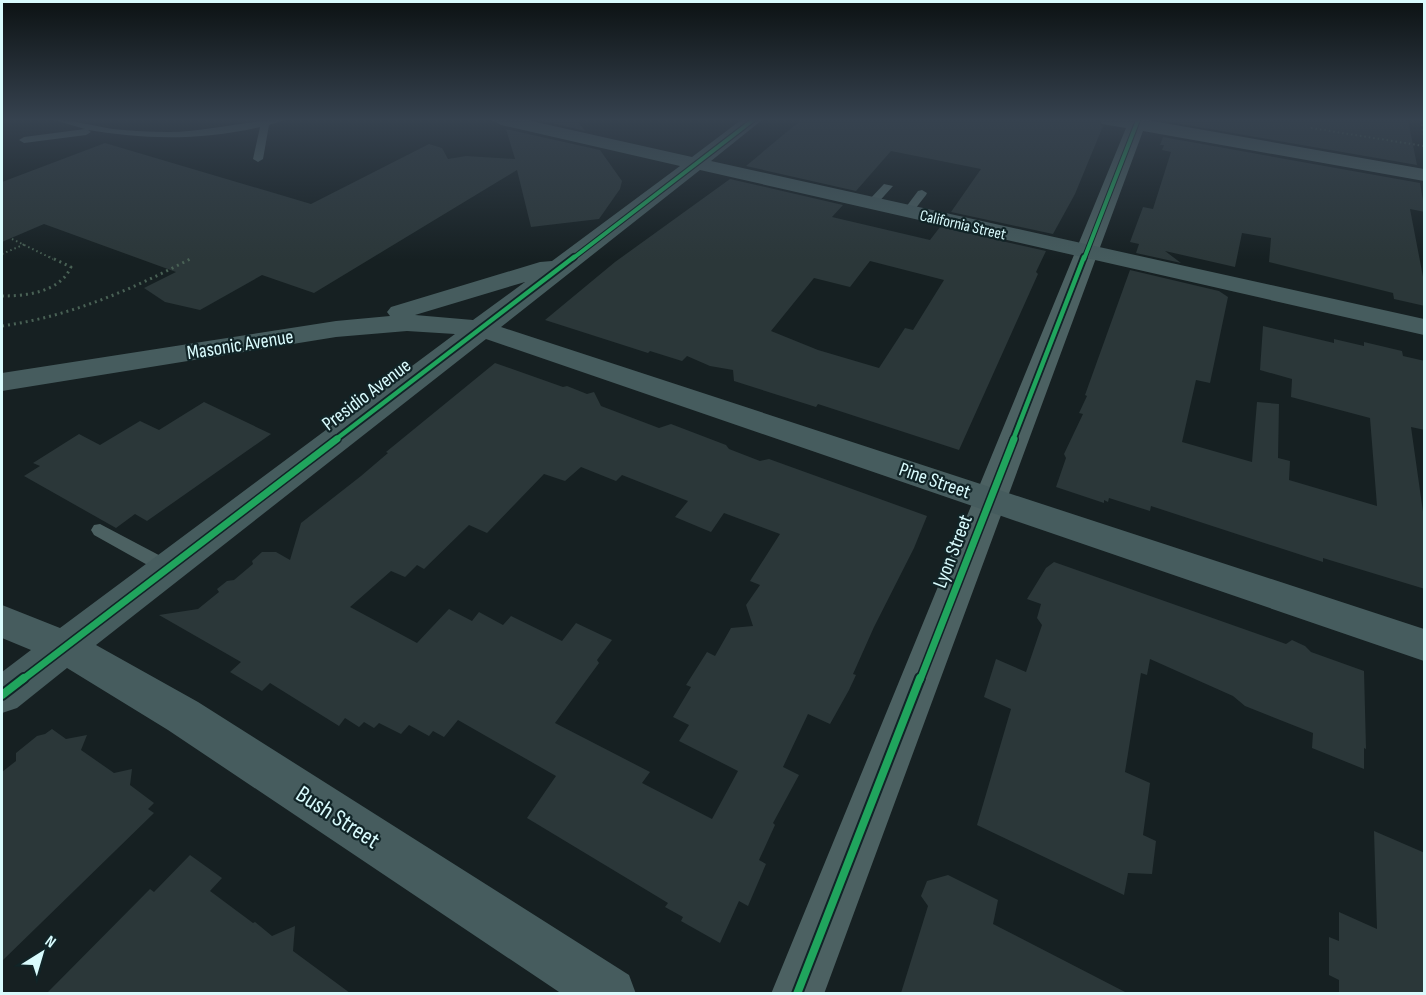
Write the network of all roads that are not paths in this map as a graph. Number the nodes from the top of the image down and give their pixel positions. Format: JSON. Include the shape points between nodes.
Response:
{"nodes":[{"id":1,"x":633,"y":166,"type":"edge"},
{"id":2,"x":693,"y":166,"type":"edge"},
{"id":3,"x":707,"y":166,"type":"edge"},
{"id":4,"x":1114,"y":166,"type":"edge"},
{"id":5,"x":1377,"y":166,"type":"edge"},
{"id":6,"x":1425,"y":175,"type":"edge"},
{"id":7,"x":888,"y":186,"type":"dead end"},
{"id":8,"x":922,"y":193,"type":"dead end"},
{"id":9,"x":872,"y":203,"type":"junction"},
{"id":10,"x":637,"y":210,"type":"junction"},
{"id":11,"x":908,"y":212,"type":"junction"},
{"id":12,"x":1086,"y":252,"type":"junction"},
{"id":13,"x":570,"y":260,"type":"junction"},
{"id":14,"x":348,"y":327,"type":"junction"},
{"id":15,"x":1425,"y":327,"type":"edge"},
{"id":16,"x":480,"y":328,"type":"junction"},
{"id":17,"x":2,"y":382,"type":"edge"},
{"id":18,"x":990,"y":498,"type":"junction"},
{"id":19,"x":100,"y":530,"type":"dead end"},
{"id":20,"x":166,"y":567,"type":"junction"},
{"id":21,"x":2,"y":621,"type":"edge"},
{"id":22,"x":1425,"y":645,"type":"edge"},
{"id":23,"x":63,"y":646,"type":"junction"},
{"id":24,"x":2,"y":695,"type":"edge"},
{"id":25,"x":610,"y":993,"type":"edge"},
{"id":26,"x":797,"y":993,"type":"edge"}],
"edges":[{"from":1,"to":10,"type":"main road","via":[[639,174],[642,192]]},
{"from":2,"to":10,"type":"main road","name":"Presidio Avenue"},
{"from":3,"to":9,"type":"main road","name":"California Street"},
{"from":4,"to":12,"type":"street","name":"Lyon Street"},
{"from":5,"to":6,"type":"street"},
{"from":7,"to":9,"type":"lane"},
{"from":8,"to":11,"type":"lane"},
{"from":9,"to":11,"type":"main road","name":"California Street"},
{"from":10,"to":13,"type":"main road","name":"Presidio Avenue"},
{"from":11,"to":12,"type":"main road","name":"California Street"},
{"from":12,"to":15,"type":"main road","name":"California Street"},
{"from":12,"to":18,"type":"street","name":"Lyon Street"},
{"from":13,"to":14,"type":"main road"},
{"from":13,"to":16,"type":"main road","name":"Presidio Avenue"},
{"from":14,"to":16,"type":"main road","name":"Masonic Avenue","via":[[419,322]]},
{"from":14,"to":17,"type":"main road","name":"Masonic Avenue"},
{"from":16,"to":18,"type":"main road","name":"Pine Street"},
{"from":16,"to":20,"type":"main road","name":"Presidio Avenue"},
{"from":18,"to":22,"type":"main road","name":"Pine Street"},
{"from":18,"to":26,"type":"street","name":"Lyon Street"},
{"from":19,"to":20,"type":"lane"},
{"from":20,"to":23,"type":"main road","name":"Presidio Avenue"},
{"from":21,"to":23,"type":"main road","name":"Bush Street"},
{"from":23,"to":24,"type":"main road","name":"Presidio Avenue"},
{"from":23,"to":25,"type":"main road","name":"Bush Street","via":[[183,716]]}]}
